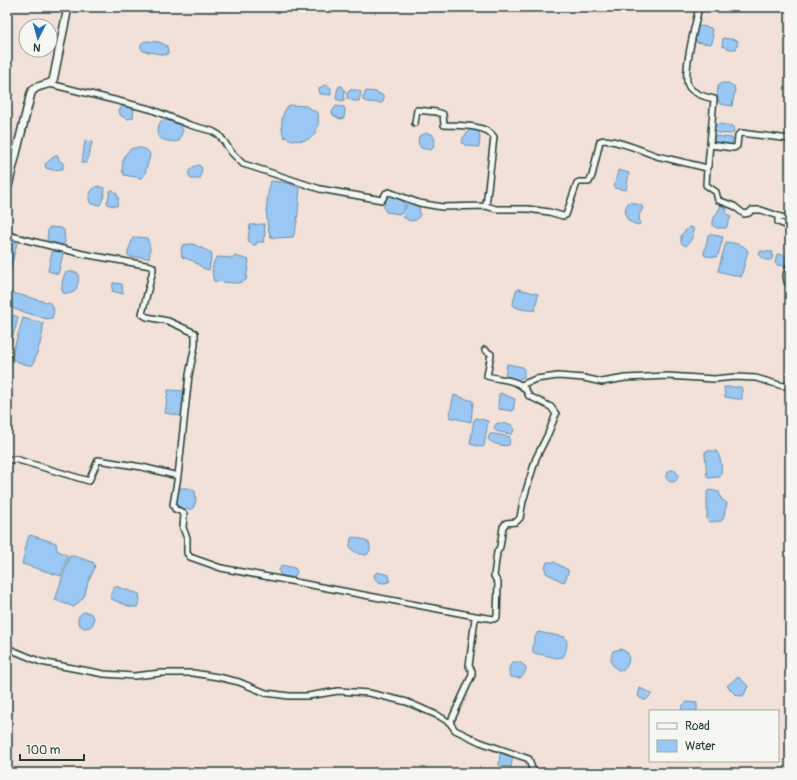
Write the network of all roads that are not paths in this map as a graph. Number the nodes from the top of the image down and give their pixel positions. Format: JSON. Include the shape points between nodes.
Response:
{"nodes":[{"id":1,"x":68,"y":7,"type":"edge"},
{"id":2,"x":699,"y":7,"type":"edge"},
{"id":3,"x":50,"y":84,"type":"junction"},
{"id":4,"x":415,"y":123,"type":"dead end"},
{"id":5,"x":790,"y":139,"type":"edge"},
{"id":6,"x":710,"y":146,"type":"junction"},
{"id":7,"x":707,"y":168,"type":"junction"},
{"id":8,"x":7,"y":190,"type":"edge"},
{"id":9,"x":486,"y":206,"type":"junction"},
{"id":10,"x":778,"y":216,"type":"junction"},
{"id":11,"x":790,"y":220,"type":"edge"},
{"id":12,"x":790,"y":228,"type":"edge"},
{"id":13,"x":7,"y":235,"type":"edge"},
{"id":14,"x":790,"y":262,"type":"edge"},
{"id":15,"x":790,"y":283,"type":"edge"},
{"id":16,"x":485,"y":350,"type":"dead end"},
{"id":17,"x":790,"y":384,"type":"edge"},
{"id":18,"x":521,"y":385,"type":"junction"},
{"id":19,"x":7,"y":459,"type":"edge"},
{"id":20,"x":178,"y":476,"type":"junction"},
{"id":21,"x":475,"y":616,"type":"junction"},
{"id":22,"x":7,"y":648,"type":"edge"},
{"id":23,"x":450,"y":723,"type":"junction"},
{"id":24,"x":538,"y":773,"type":"edge"}],
"edges":[{"from":1,"to":3,"type":"main road","via":[[57,66]]},
{"from":2,"to":6,"type":"street","via":[[685,80],[689,88],[695,92],[714,99]]},
{"from":3,"to":8,"type":"main road","via":[[35,87],[31,93]]},
{"from":3,"to":9,"type":"street","via":[[150,109],[212,131],[219,135],[243,164],[320,190],[382,200],[389,192],[419,203],[442,207]]},
{"from":4,"to":9,"type":"street","via":[[417,110],[436,112],[443,114],[444,125],[480,128],[491,132],[494,137]]},
{"from":5,"to":6,"type":"street","via":[[741,133],[734,148]]},
{"from":6,"to":7,"type":"street"},
{"from":7,"to":9,"type":"street","via":[[603,140],[600,141],[592,176],[589,182],[577,183],[566,215]]},
{"from":7,"to":10,"type":"street","via":[[706,185],[716,192],[718,200],[734,206],[744,214],[758,209]]},
{"from":10,"to":11,"type":"street"},
{"from":10,"to":12,"type":"street","via":[[778,222]]},
{"from":13,"to":20,"type":"street","via":[[83,254],[153,267],[142,314],[168,321],[195,333],[196,336]]},
{"from":14,"to":15,"type":"street","via":[[786,275],[787,282]]},
{"from":16,"to":18,"type":"street","via":[[491,354],[487,376]]},
{"from":17,"to":18,"type":"street","via":[[783,386],[756,378],[736,377],[714,379],[668,376],[602,382],[558,376],[536,379]]},
{"from":18,"to":21,"type":"street","via":[[526,388],[529,396],[551,407],[556,414],[536,458],[520,518],[516,522],[506,523],[503,527],[494,576],[498,582],[497,617],[494,619]]},
{"from":19,"to":20,"type":"street","via":[[35,464],[86,481],[90,480],[98,460]]},
{"from":20,"to":21,"type":"street","via":[[173,505],[184,514],[183,528],[190,557],[222,568]]},
{"from":21,"to":23,"type":"street","via":[[469,666],[472,675]]},
{"from":22,"to":23,"type":"street","via":[[41,662],[104,674],[134,676],[193,672],[239,682],[266,693],[289,696],[338,691],[369,693],[407,702]]},
{"from":23,"to":24,"type":"street","via":[[455,730],[480,742],[529,759],[532,769]]}]}
